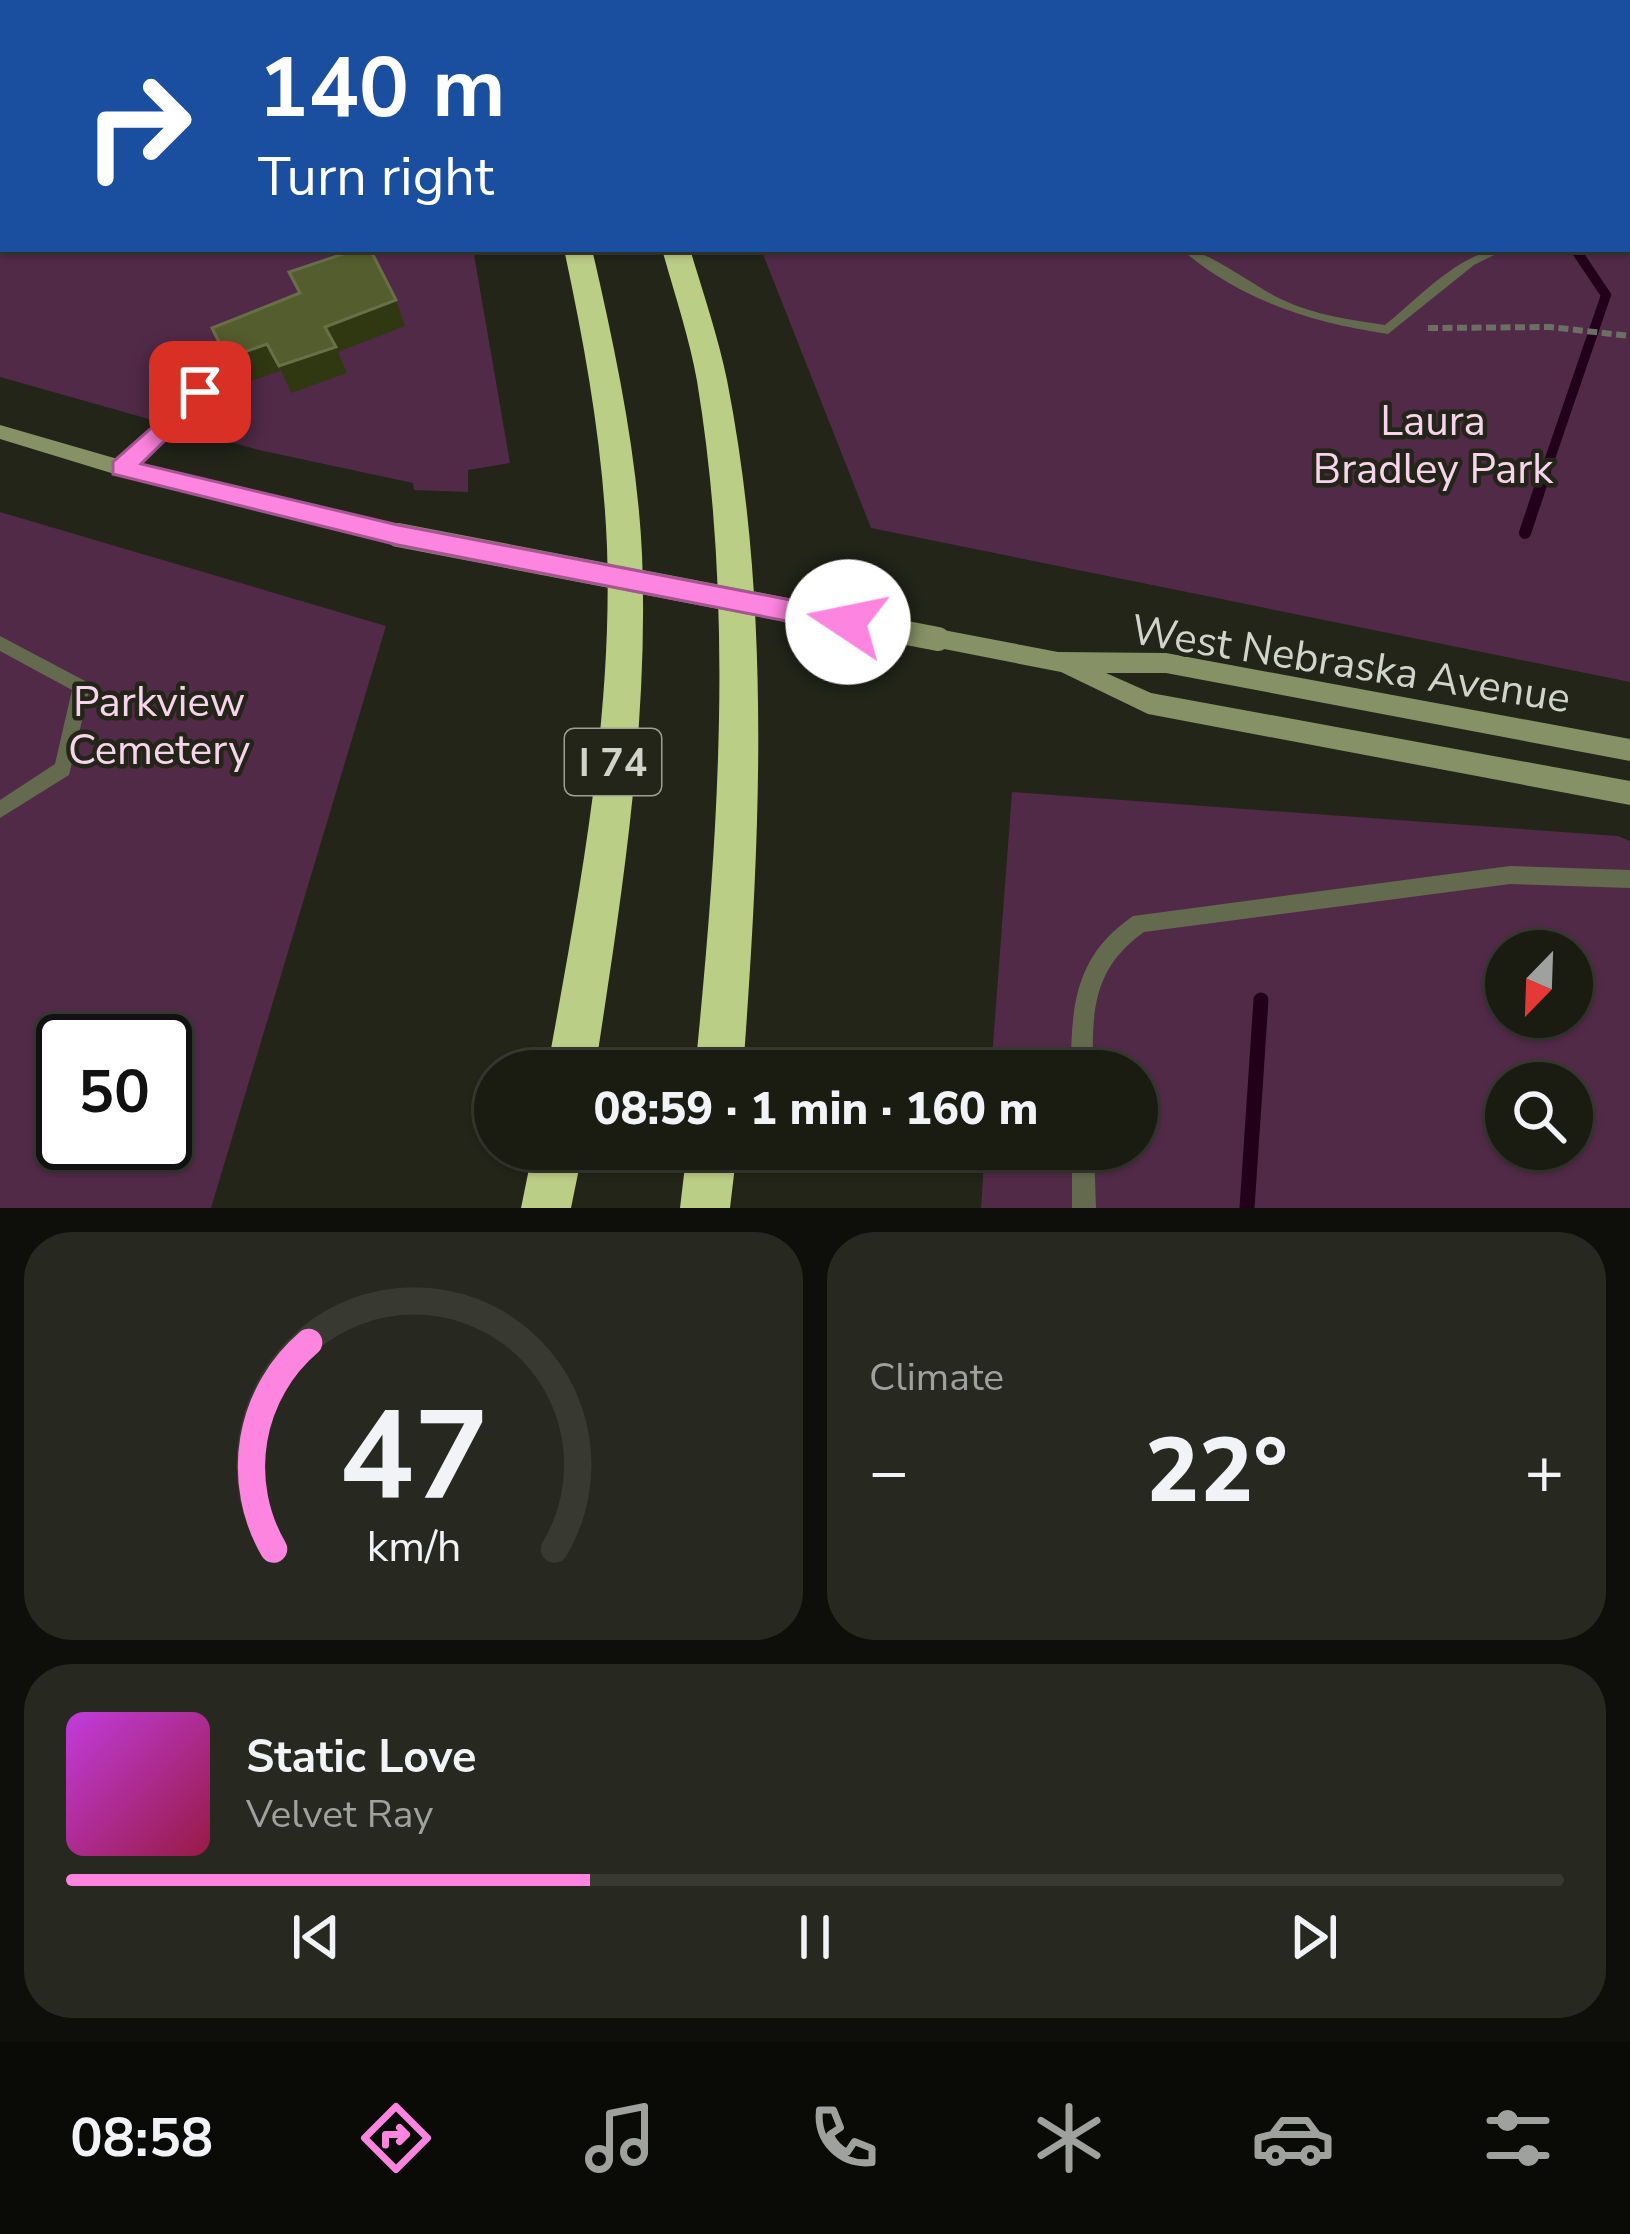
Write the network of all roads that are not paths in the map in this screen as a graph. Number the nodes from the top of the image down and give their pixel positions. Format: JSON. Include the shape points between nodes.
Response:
{"nodes":[{"id":1,"x":579,"y":252,"type":"edge"},
{"id":2,"x":677,"y":252,"type":"edge"},
{"id":3,"x":1192,"y":252,"type":"edge"},
{"id":4,"x":1493,"y":252,"type":"edge"},
{"id":5,"x":200,"y":392,"type":"dead end"},
{"id":6,"x":0,"y":432,"type":"edge"},
{"id":7,"x":122,"y":468,"type":"junction"},
{"id":8,"x":0,"y":643,"type":"edge"},
{"id":9,"x":1058,"y":662,"type":"junction"},
{"id":10,"x":1630,"y":750,"type":"edge"},
{"id":11,"x":1630,"y":794,"type":"edge"},
{"id":12,"x":0,"y":810,"type":"edge"},
{"id":13,"x":1630,"y":879,"type":"edge"},
{"id":14,"x":574,"y":1050,"type":"edge"},
{"id":15,"x":720,"y":1050,"type":"edge"},
{"id":16,"x":1082,"y":1050,"type":"edge"},
{"id":17,"x":554,"y":1170,"type":"edge"},
{"id":18,"x":710,"y":1170,"type":"edge"},
{"id":19,"x":1083,"y":1170,"type":"edge"},
{"id":20,"x":546,"y":1208,"type":"edge"},
{"id":21,"x":705,"y":1208,"type":"edge"},
{"id":22,"x":1084,"y":1208,"type":"edge"}],
"edges":[{"from":1,"to":14,"type":"highway","number":"I 74","via":[[625,589],[606,834]]},
{"from":2,"to":15,"type":"highway","via":[[711,375],[737,583],[737,799]]},
{"from":3,"to":4,"type":"lane","via":[[1276,306],[1388,330]]},
{"from":5,"to":7,"type":"lane"},
{"from":6,"to":7,"type":"main road","name":"West Nebraska Avenue"},
{"from":7,"to":9,"type":"main road","name":"West Nebraska Avenue","bridge":true,"via":[[398,535]]},
{"from":8,"to":12,"type":"lane","via":[[81,687],[63,769]]},
{"from":9,"to":10,"type":"main road","name":"West Nebraska Avenue","via":[[1166,663]]},
{"from":9,"to":11,"type":"main road","name":"West Nebraska Avenue","via":[[1148,703]]},
{"from":13,"to":16,"type":"lane","via":[[1510,875],[1139,923],[1112,939],[1093,968]]},
{"from":17,"to":20,"type":"highway"},
{"from":18,"to":21,"type":"highway"},
{"from":19,"to":22,"type":"lane"}]}
